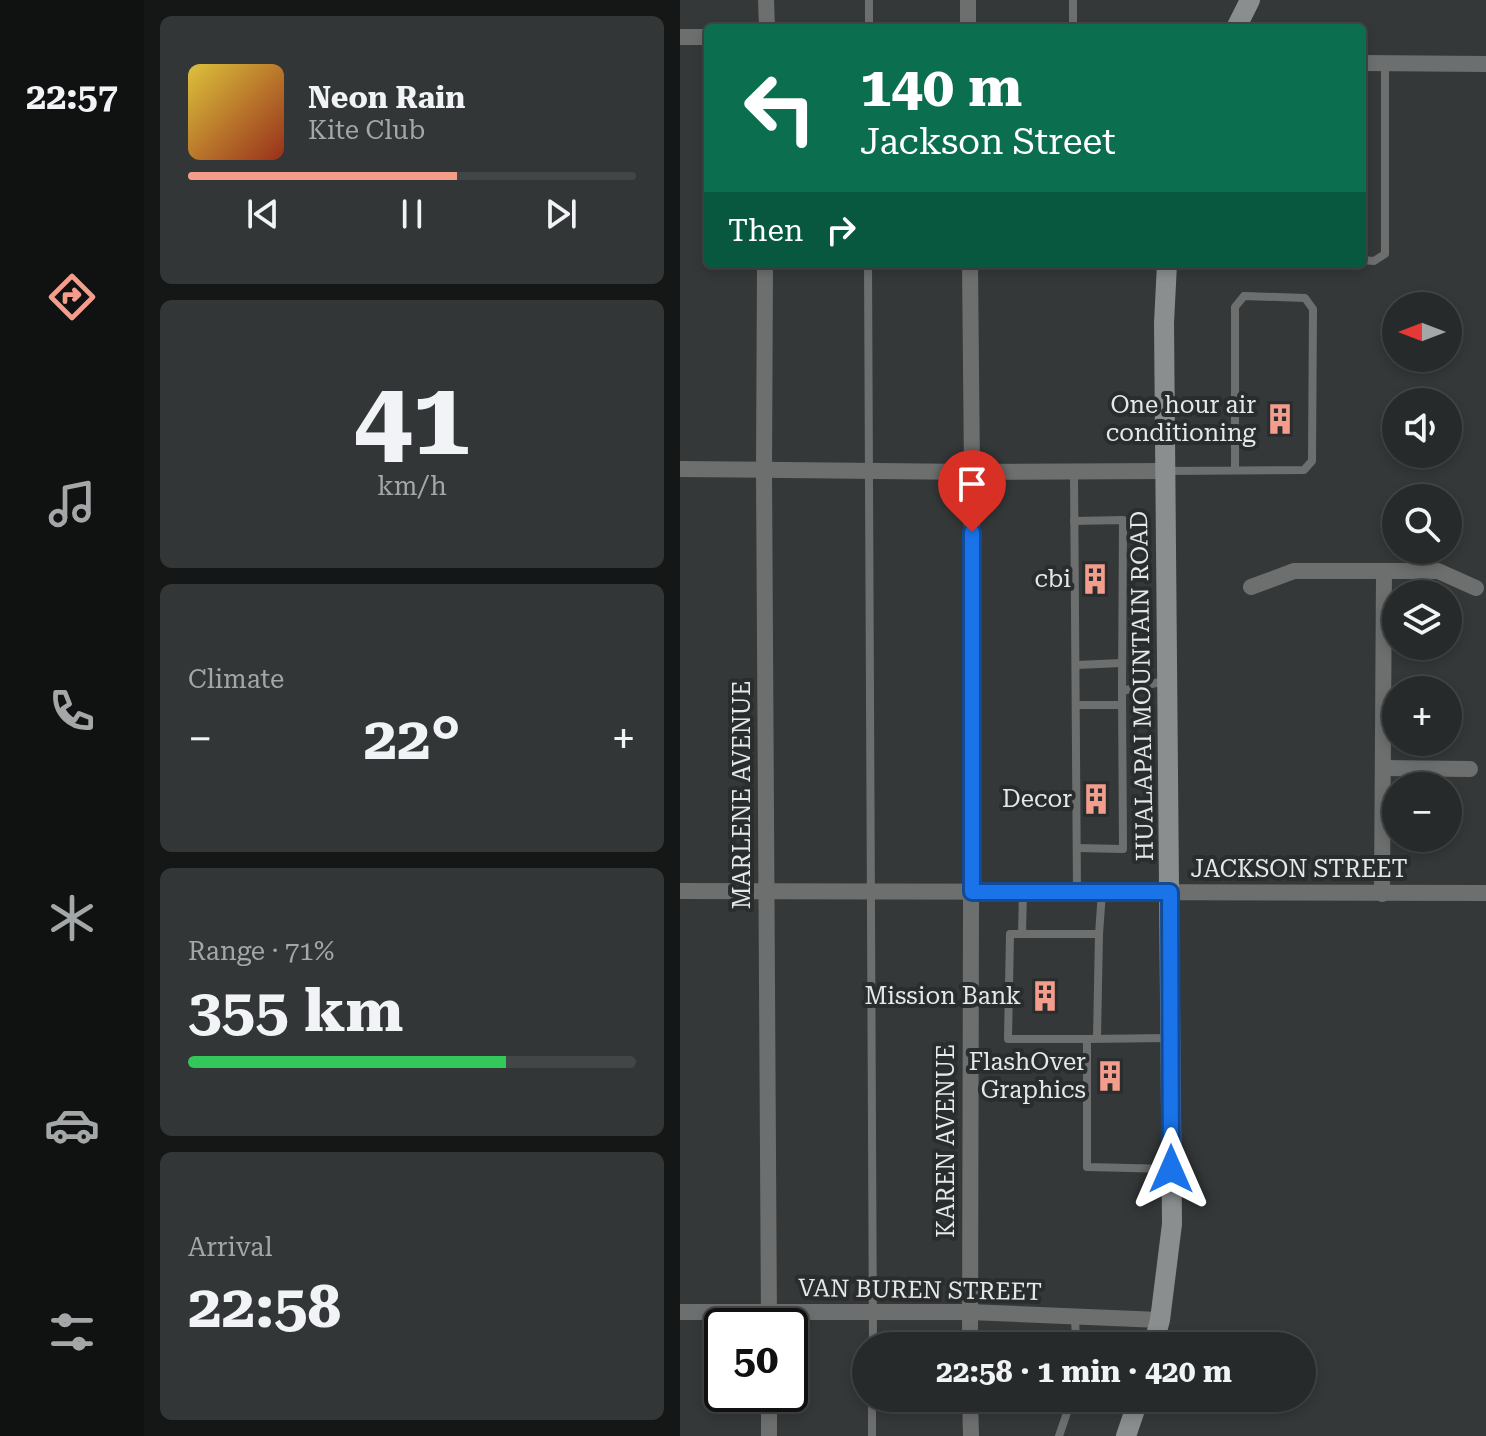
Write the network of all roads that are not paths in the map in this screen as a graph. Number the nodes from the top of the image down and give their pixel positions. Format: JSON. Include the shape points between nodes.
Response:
{"nodes":[{"id":1,"x":766,"y":0,"type":"edge"},
{"id":2,"x":869,"y":0,"type":"edge"},
{"id":3,"x":968,"y":0,"type":"edge"},
{"id":4,"x":1073,"y":0,"type":"edge"},
{"id":5,"x":1250,"y":0,"type":"edge"},
{"id":6,"x":767,"y":24,"type":"edge"},
{"id":7,"x":869,"y":24,"type":"edge"},
{"id":8,"x":968,"y":24,"type":"edge"},
{"id":9,"x":1073,"y":24,"type":"edge"},
{"id":10,"x":1238,"y":24,"type":"edge"},
{"id":11,"x":680,"y":37,"type":"edge"},
{"id":12,"x":704,"y":37,"type":"edge"},
{"id":13,"x":1366,"y":63,"type":"edge"},
{"id":14,"x":1385,"y":63,"type":"junction"},
{"id":15,"x":1486,"y":64,"type":"edge"},
{"id":16,"x":1366,"y":260,"type":"edge"},
{"id":17,"x":765,"y":268,"type":"edge"},
{"id":18,"x":868,"y":268,"type":"edge"},
{"id":19,"x":970,"y":268,"type":"edge"},
{"id":20,"x":1167,"y":268,"type":"edge"},
{"id":21,"x":680,"y":469,"type":"edge"},
{"id":22,"x":1235,"y":470,"type":"junction"},
{"id":23,"x":764,"y":471,"type":"junction"},
{"id":24,"x":1166,"y":471,"type":"junction"},
{"id":25,"x":868,"y":472,"type":"junction"},
{"id":26,"x":972,"y":472,"type":"junction"},
{"id":27,"x":1074,"y":472,"type":"junction"},
{"id":28,"x":1074,"y":521,"type":"junction"},
{"id":29,"x":1384,"y":571,"type":"junction"},
{"id":30,"x":1251,"y":587,"type":"dead end"},
{"id":31,"x":1476,"y":588,"type":"dead end"},
{"id":32,"x":1122,"y":663,"type":"junction"},
{"id":33,"x":1076,"y":665,"type":"junction"},
{"id":34,"x":1168,"y":680,"type":"junction"},
{"id":35,"x":1122,"y":691,"type":"junction"},
{"id":36,"x":1076,"y":705,"type":"junction"},
{"id":37,"x":1122,"y":705,"type":"junction"},
{"id":38,"x":1383,"y":768,"type":"junction"},
{"id":39,"x":1470,"y":769,"type":"dead end"},
{"id":40,"x":1078,"y":848,"type":"junction"},
{"id":41,"x":680,"y":891,"type":"edge"},
{"id":42,"x":871,"y":891,"type":"junction"},
{"id":43,"x":767,"y":892,"type":"junction"},
{"id":44,"x":972,"y":892,"type":"junction"},
{"id":45,"x":1023,"y":892,"type":"junction"},
{"id":46,"x":1077,"y":892,"type":"junction"},
{"id":47,"x":1102,"y":892,"type":"junction"},
{"id":48,"x":1170,"y":892,"type":"junction"},
{"id":49,"x":1486,"y":893,"type":"edge"},
{"id":50,"x":1382,"y":894,"type":"junction"},
{"id":51,"x":1022,"y":934,"type":"junction"},
{"id":52,"x":1099,"y":934,"type":"junction"},
{"id":53,"x":1097,"y":1038,"type":"junction"},
{"id":54,"x":1171,"y":1038,"type":"junction"},
{"id":55,"x":1087,"y":1039,"type":"junction"},
{"id":56,"x":1171,"y":1169,"type":"junction"},
{"id":57,"x":769,"y":1308,"type":"edge"},
{"id":58,"x":680,"y":1312,"type":"edge"},
{"id":59,"x":969,"y":1312,"type":"junction"},
{"id":60,"x":873,"y":1313,"type":"junction"},
{"id":61,"x":704,"y":1314,"type":"edge"},
{"id":62,"x":1075,"y":1316,"type":"junction"},
{"id":63,"x":808,"y":1317,"type":"edge"},
{"id":64,"x":1160,"y":1320,"type":"junction"},
{"id":65,"x":873,"y":1332,"type":"edge"},
{"id":66,"x":970,"y":1332,"type":"edge"},
{"id":67,"x":1076,"y":1332,"type":"edge"},
{"id":68,"x":1157,"y":1332,"type":"edge"},
{"id":69,"x":769,"y":1412,"type":"edge"},
{"id":70,"x":872,"y":1412,"type":"edge"},
{"id":71,"x":970,"y":1412,"type":"edge"},
{"id":72,"x":1067,"y":1412,"type":"edge"},
{"id":73,"x":1134,"y":1412,"type":"edge"},
{"id":74,"x":769,"y":1436,"type":"edge"},
{"id":75,"x":872,"y":1436,"type":"edge"},
{"id":76,"x":971,"y":1436,"type":"edge"},
{"id":77,"x":1059,"y":1436,"type":"edge"},
{"id":78,"x":1126,"y":1436,"type":"edge"}],
"edges":[{"from":1,"to":6,"type":"street"},
{"from":2,"to":7,"type":"lane"},
{"from":3,"to":8,"type":"street"},
{"from":4,"to":9,"type":"lane"},
{"from":5,"to":10,"type":"main road"},
{"from":11,"to":12,"type":"street"},
{"from":13,"to":14,"type":"street"},
{"from":14,"to":15,"type":"street"},
{"from":14,"to":16,"type":"lane","via":[[1385,254]]},
{"from":17,"to":23,"type":"street","name":"MARLENE AVENUE"},
{"from":18,"to":25,"type":"lane"},
{"from":19,"to":26,"type":"street","name":"KAREN AVENUE"},
{"from":20,"to":24,"type":"main road","name":"HUALAPAI MOUNTAIN ROAD"},
{"from":21,"to":23,"type":"street"},
{"from":22,"to":22,"type":"lane","via":[[1235,307],[1244,296],[1305,298],[1313,309],[1312,461],[1304,470]]},
{"from":22,"to":24,"type":"lane"},
{"from":23,"to":25,"type":"street"},
{"from":23,"to":43,"type":"street","name":"MARLENE AVENUE"},
{"from":24,"to":27,"type":"street"},
{"from":24,"to":34,"type":"main road","name":"HUALAPAI MOUNTAIN ROAD"},
{"from":25,"to":26,"type":"street"},
{"from":25,"to":42,"type":"lane"},
{"from":26,"to":27,"type":"street"},
{"from":26,"to":44,"type":"street","name":"KAREN AVENUE"},
{"from":27,"to":28,"type":"lane"},
{"from":28,"to":32,"type":"lane","via":[[1123,520]]},
{"from":28,"to":33,"type":"lane"},
{"from":29,"to":30,"type":"street","via":[[1294,571]]},
{"from":29,"to":31,"type":"street","via":[[1438,571]]},
{"from":29,"to":38,"type":"street"},
{"from":32,"to":33,"type":"lane"},
{"from":32,"to":35,"type":"lane"},
{"from":33,"to":36,"type":"lane"},
{"from":34,"to":35,"type":"lane"},
{"from":34,"to":48,"type":"main road","name":"HUALAPAI MOUNTAIN ROAD"},
{"from":35,"to":37,"type":"lane"},
{"from":36,"to":37,"type":"lane"},
{"from":36,"to":40,"type":"lane"},
{"from":37,"to":40,"type":"lane","via":[[1123,849]]},
{"from":38,"to":39,"type":"street"},
{"from":38,"to":50,"type":"street"},
{"from":40,"to":46,"type":"lane"},
{"from":41,"to":43,"type":"street","name":"JACKSON STREET"},
{"from":42,"to":43,"type":"street","name":"JACKSON STREET"},
{"from":42,"to":44,"type":"street","name":"JACKSON STREET"},
{"from":42,"to":60,"type":"lane"},
{"from":43,"to":57,"type":"street","name":"MARLENE AVENUE"},
{"from":44,"to":45,"type":"street","name":"JACKSON STREET"},
{"from":44,"to":59,"type":"street","name":"KAREN AVENUE"},
{"from":45,"to":46,"type":"street","name":"JACKSON STREET"},
{"from":45,"to":51,"type":"lane"},
{"from":46,"to":47,"type":"street","name":"JACKSON STREET"},
{"from":47,"to":48,"type":"street","name":"JACKSON STREET"},
{"from":47,"to":52,"type":"lane"},
{"from":48,"to":50,"type":"street","name":"JACKSON STREET"},
{"from":48,"to":54,"type":"main road","name":"HUALAPAI MOUNTAIN ROAD"},
{"from":49,"to":50,"type":"street","name":"JACKSON STREET"},
{"from":51,"to":52,"type":"lane"},
{"from":51,"to":55,"type":"lane","via":[[1010,934],[1008,1039]]},
{"from":52,"to":53,"type":"lane"},
{"from":53,"to":54,"type":"lane"},
{"from":53,"to":55,"type":"lane"},
{"from":54,"to":56,"type":"main road","name":"HUALAPAI MOUNTAIN ROAD"},
{"from":55,"to":56,"type":"lane","via":[[1087,1167]]},
{"from":56,"to":64,"type":"main road","name":"HUALAPAI MOUNTAIN ROAD","via":[[1172,1224]]},
{"from":58,"to":61,"type":"street","name":"VAN BUREN STREET"},
{"from":59,"to":60,"type":"street","name":"VAN BUREN STREET"},
{"from":59,"to":62,"type":"street","name":"VAN BUREN STREET"},
{"from":59,"to":66,"type":"street","name":"KAREN AVENUE"},
{"from":60,"to":63,"type":"street","name":"VAN BUREN STREET"},
{"from":60,"to":65,"type":"lane"},
{"from":62,"to":64,"type":"street","name":"VAN BUREN STREET"},
{"from":62,"to":67,"type":"lane"},
{"from":64,"to":68,"type":"main road","name":"HUALAPAI MOUNTAIN ROAD"},
{"from":69,"to":74,"type":"street"},
{"from":70,"to":75,"type":"lane"},
{"from":71,"to":76,"type":"street"},
{"from":72,"to":77,"type":"lane"},
{"from":73,"to":78,"type":"main road"}]}
